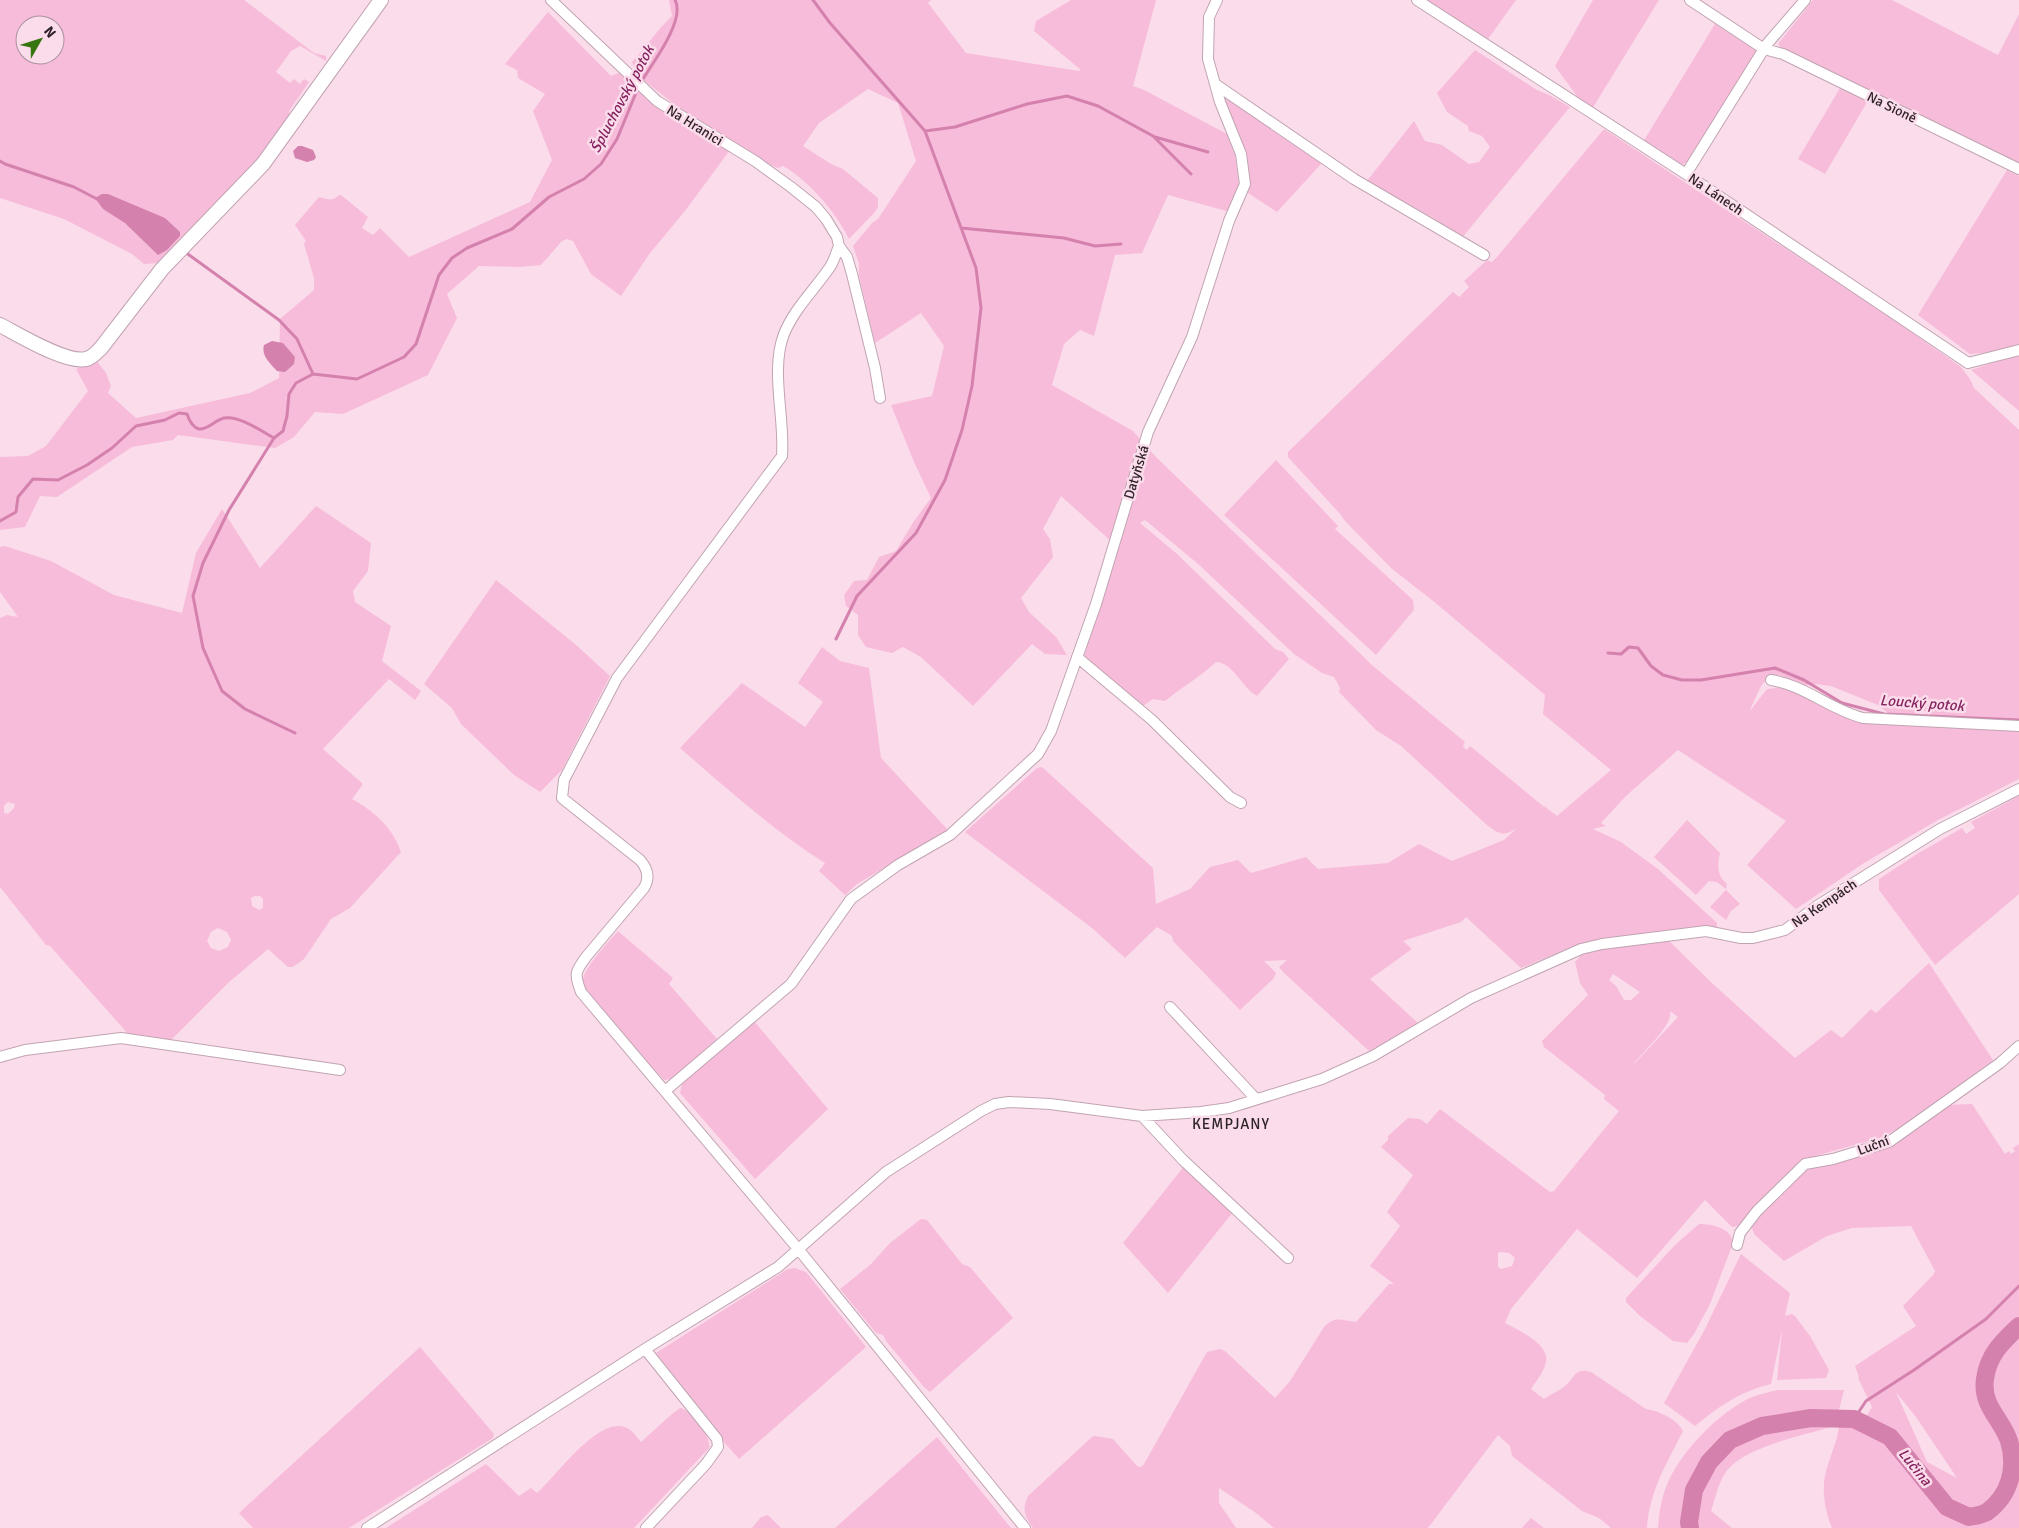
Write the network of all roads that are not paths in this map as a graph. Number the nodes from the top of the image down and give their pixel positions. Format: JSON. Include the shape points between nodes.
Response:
{"nodes":[{"id":1,"x":381,"y":0,"type":"edge"},
{"id":2,"x":551,"y":0,"type":"edge"},
{"id":3,"x":1217,"y":0,"type":"edge"},
{"id":4,"x":1417,"y":0,"type":"edge"},
{"id":5,"x":1690,"y":0,"type":"edge"},
{"id":6,"x":1805,"y":0,"type":"edge"},
{"id":7,"x":1764,"y":49,"type":"junction"},
{"id":8,"x":1215,"y":84,"type":"junction"},
{"id":9,"x":2019,"y":169,"type":"edge"},
{"id":10,"x":1686,"y":174,"type":"junction"},
{"id":11,"x":838,"y":246,"type":"junction"},
{"id":12,"x":1484,"y":255,"type":"dead end"},
{"id":13,"x":0,"y":326,"type":"edge"},
{"id":14,"x":2019,"y":350,"type":"edge"},
{"id":15,"x":880,"y":398,"type":"dead end"},
{"id":16,"x":1077,"y":657,"type":"junction"},
{"id":17,"x":1771,"y":680,"type":"dead end"},
{"id":18,"x":2019,"y":726,"type":"edge"},
{"id":19,"x":2019,"y":789,"type":"edge"},
{"id":20,"x":1241,"y":802,"type":"dead end"},
{"id":21,"x":1170,"y":1007,"type":"dead end"},
{"id":22,"x":2019,"y":1046,"type":"edge"},
{"id":23,"x":0,"y":1057,"type":"edge"},
{"id":24,"x":340,"y":1070,"type":"dead end"},
{"id":25,"x":665,"y":1091,"type":"junction"},
{"id":26,"x":1256,"y":1099,"type":"junction"},
{"id":27,"x":1142,"y":1116,"type":"junction"},
{"id":28,"x":1737,"y":1245,"type":"dead end"},
{"id":29,"x":799,"y":1250,"type":"junction"},
{"id":30,"x":1288,"y":1258,"type":"dead end"},
{"id":31,"x":645,"y":1349,"type":"junction"},
{"id":32,"x":367,"y":1528,"type":"edge"},
{"id":33,"x":646,"y":1528,"type":"edge"},
{"id":34,"x":1025,"y":1528,"type":"edge"}],
"edges":[{"from":1,"to":13,"type":"street","via":[[263,164],[162,269],[95,354],[86,359],[67,359]]},
{"from":2,"to":11,"type":"street","name":"Na Hranici","via":[[657,101],[755,161],[801,194],[826,219],[837,237]]},
{"from":3,"to":8,"type":"street","name":"Datyňská","via":[[1210,17],[1208,59]]},
{"from":4,"to":10,"type":"street","name":"Na Lánech"},
{"from":5,"to":7,"type":"street","name":"Na Sioně"},
{"from":6,"to":7,"type":"street"},
{"from":7,"to":9,"type":"street","name":"Na Sioně","via":[[1783,54]]},
{"from":7,"to":10,"type":"street"},
{"from":8,"to":12,"type":"street","via":[[1354,178]]},
{"from":8,"to":16,"type":"street","name":"Datyňská","via":[[1241,154],[1245,184],[1229,221],[1192,337],[1148,432]]},
{"from":10,"to":14,"type":"street","name":"Na Lánech","via":[[1968,363]]},
{"from":11,"to":15,"type":"street","name":"Na Hranici","via":[[847,257],[852,274]]},
{"from":11,"to":25,"type":"street","via":[[831,265],[793,317],[778,355],[782,456],[617,678],[564,780],[562,798],[645,865],[648,878],[644,888],[577,968],[575,977],[581,992]]},
{"from":16,"to":20,"type":"street","via":[[1152,720],[1230,797]]},
{"from":16,"to":25,"type":"street","name":"Datyňská","via":[[1051,731],[1038,754],[950,835],[898,865],[851,899],[791,984]]},
{"from":17,"to":18,"type":"street","via":[[1788,684],[1841,711],[1863,718]]},
{"from":19,"to":26,"type":"street","name":"Na Kempách","via":[[1940,829],[1817,906],[1785,930],[1753,938],[1706,931],[1581,949],[1471,998],[1373,1056],[1322,1079]]},
{"from":21,"to":26,"type":"street"},
{"from":22,"to":28,"type":"street","name":"Luční","via":[[1888,1142],[1805,1164],[1757,1211],[1740,1233]]},
{"from":23,"to":24,"type":"street","via":[[25,1050],[121,1038]]},
{"from":25,"to":29,"type":"street"},
{"from":26,"to":27,"type":"street","name":"Na Kempách","via":[[1217,1111]]},
{"from":27,"to":29,"type":"street","name":"Na Kempách","via":[[1029,1102],[995,1104],[886,1172]]},
{"from":27,"to":30,"type":"street","via":[[1197,1173]]},
{"from":29,"to":31,"type":"street","name":"Na Kempách","via":[[769,1273]]},
{"from":29,"to":34,"type":"street"},
{"from":31,"to":32,"type":"street","name":"Na Kempách"},
{"from":31,"to":33,"type":"street","via":[[717,1439],[718,1447]]}]}
